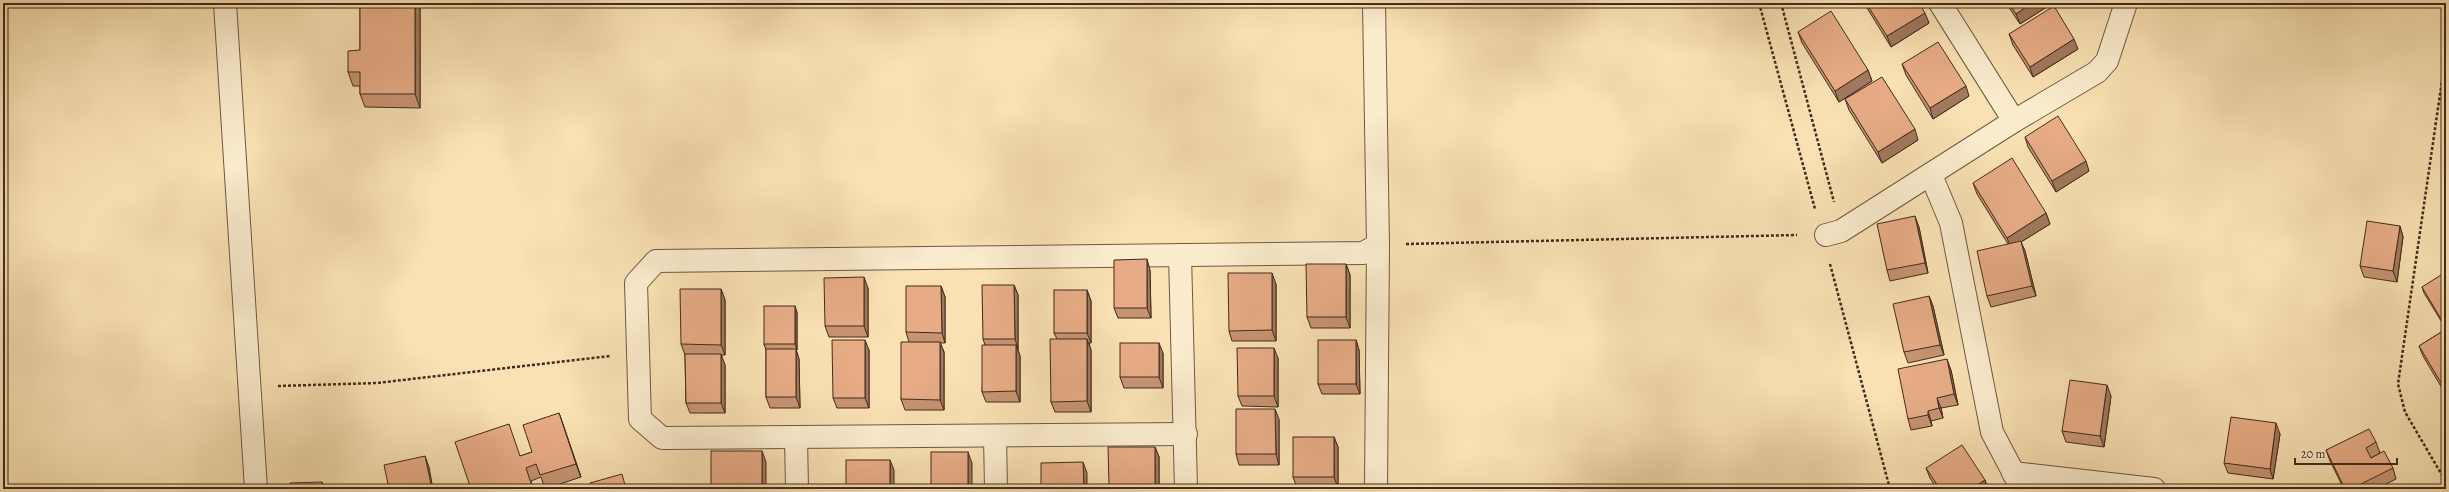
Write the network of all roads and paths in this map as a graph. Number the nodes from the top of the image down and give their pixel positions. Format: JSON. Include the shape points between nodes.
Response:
{"nodes":[{"id":1,"x":224,"y":3,"type":"edge"},
{"id":2,"x":1374,"y":3,"type":"edge"},
{"id":3,"x":1781,"y":3,"type":"edge"},
{"id":4,"x":1940,"y":3,"type":"edge"},
{"id":5,"x":2126,"y":3,"type":"edge"},
{"id":6,"x":2446,"y":53,"type":"edge"},
{"id":7,"x":2014,"y":121,"type":"junction"},
{"id":8,"x":1931,"y":176,"type":"junction"},
{"id":9,"x":1834,"y":233,"type":"junction"},
{"id":10,"x":1378,"y":245,"type":"junction"},
{"id":11,"x":1180,"y":255,"type":"junction"},
{"id":12,"x":638,"y":357,"type":"junction"},
{"id":13,"x":248,"y":387,"type":"junction"},
{"id":14,"x":1186,"y":434,"type":"junction"},
{"id":15,"x":995,"y":436,"type":"junction"},
{"id":16,"x":796,"y":437,"type":"junction"},
{"id":17,"x":2017,"y":481,"type":"edge"},
{"id":18,"x":2446,"y":482,"type":"edge"},
{"id":19,"x":256,"y":489,"type":"edge"},
{"id":20,"x":797,"y":489,"type":"edge"},
{"id":21,"x":996,"y":489,"type":"edge"},
{"id":22,"x":1186,"y":489,"type":"edge"},
{"id":23,"x":1376,"y":489,"type":"edge"},
{"id":24,"x":2154,"y":489,"type":"edge"}],
"edges":[{"from":1,"to":13,"type":"street"},
{"from":2,"to":10,"type":"street"},
{"from":3,"to":9,"type":"path"},
{"from":4,"to":7,"type":"street"},
{"from":5,"to":7,"type":"street","via":[[2108,61],[2097,72]]},
{"from":6,"to":18,"type":"path","via":[[2398,384],[2405,412]]},
{"from":7,"to":8,"type":"street"},
{"from":8,"to":9,"type":"street"},
{"from":8,"to":17,"type":"street","via":[[1951,223],[1992,432]]},
{"from":9,"to":10,"type":"path"},
{"from":10,"to":11,"type":"street","via":[[1363,253]]},
{"from":10,"to":23,"type":"street"},
{"from":11,"to":12,"type":"street","via":[[656,261],[636,283]]},
{"from":11,"to":14,"type":"street"},
{"from":12,"to":13,"type":"path","via":[[605,356],[377,383]]},
{"from":12,"to":16,"type":"street","via":[[640,419],[662,438]]},
{"from":13,"to":19,"type":"street"},
{"from":14,"to":15,"type":"street"},
{"from":14,"to":22,"type":"street"},
{"from":15,"to":16,"type":"street"},
{"from":15,"to":21,"type":"street"},
{"from":16,"to":20,"type":"street"},
{"from":17,"to":24,"type":"street"}]}
